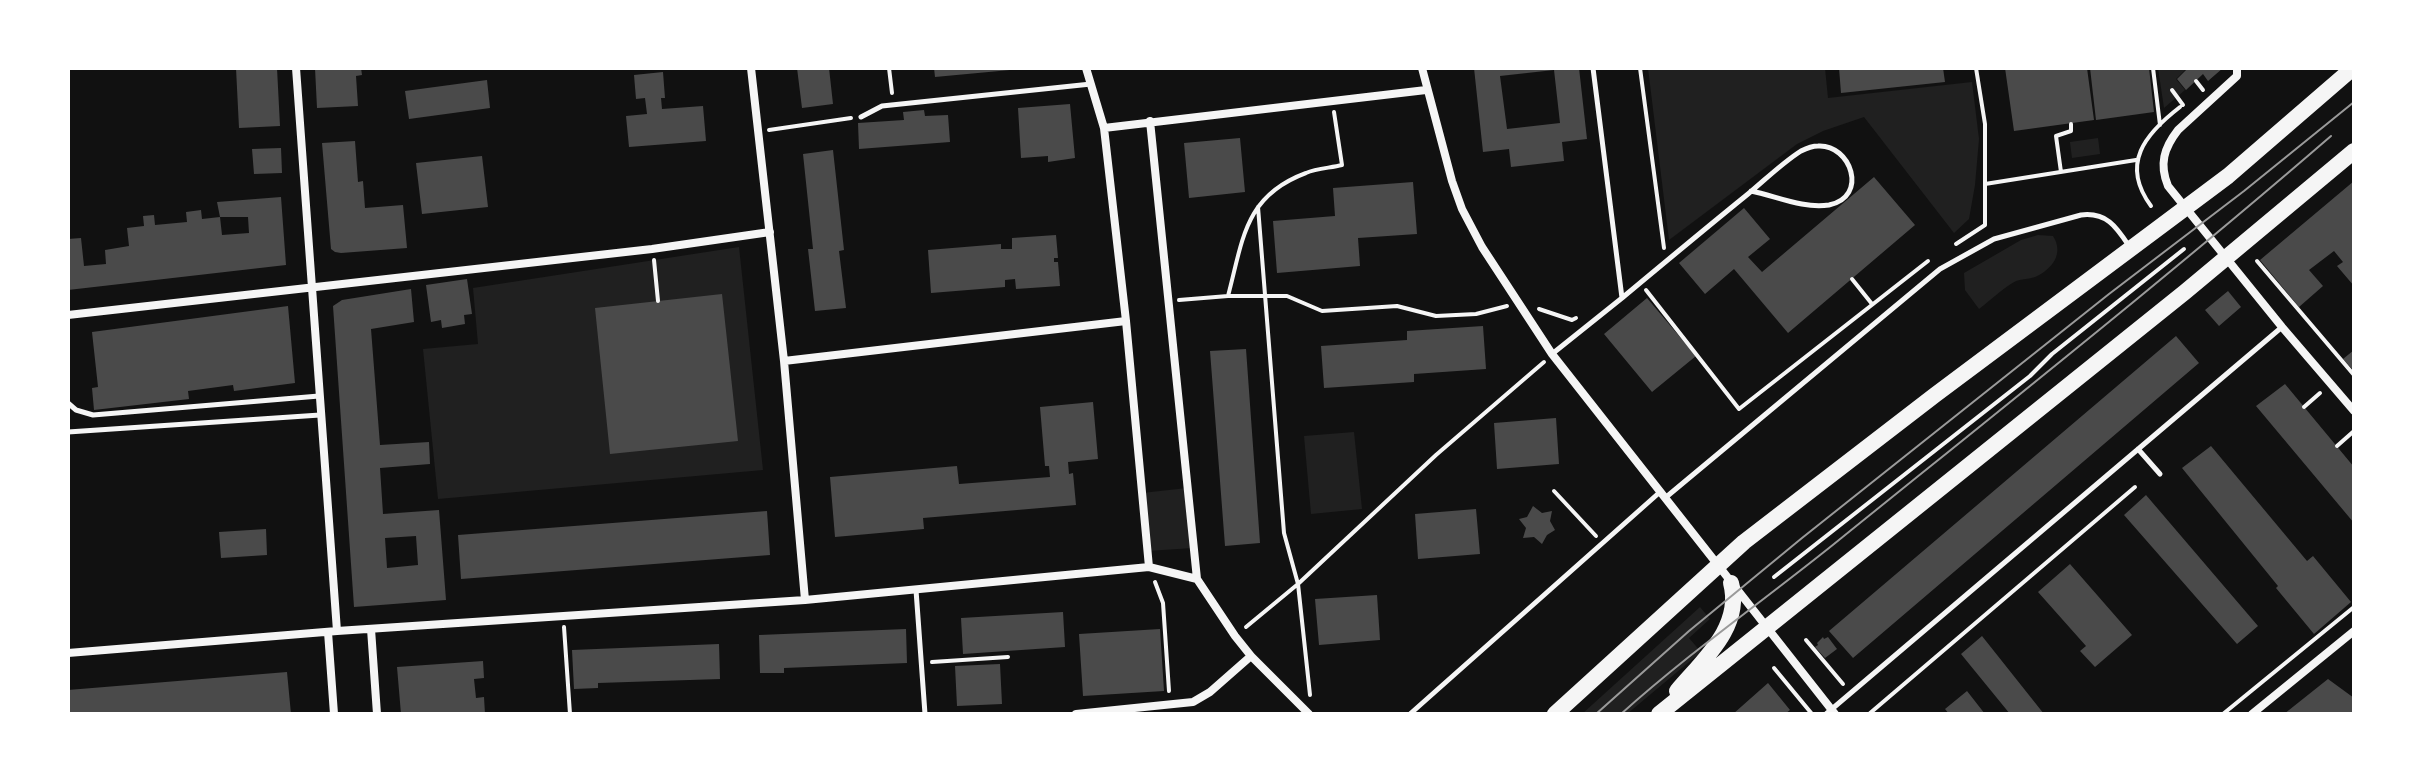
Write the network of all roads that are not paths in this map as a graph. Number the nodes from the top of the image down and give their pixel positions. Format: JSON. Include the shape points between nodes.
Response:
{"nodes":[{"id":1,"x":296,"y":68,"type":"edge"},
{"id":2,"x":751,"y":68,"type":"edge"},
{"id":3,"x":1086,"y":68,"type":"edge"},
{"id":4,"x":1422,"y":68,"type":"edge"},
{"id":5,"x":1593,"y":68,"type":"edge"},
{"id":6,"x":2237,"y":68,"type":"edge"},
{"id":7,"x":2353,"y":68,"type":"edge"},
{"id":8,"x":1091,"y":84,"type":"junction"},
{"id":9,"x":1426,"y":90,"type":"junction"},
{"id":10,"x":861,"y":117,"type":"road end"},
{"id":11,"x":1150,"y":121,"type":"junction"},
{"id":12,"x":1104,"y":128,"type":"junction"},
{"id":13,"x":2354,"y":151,"type":"edge"},
{"id":14,"x":1751,"y":191,"type":"junction"},
{"id":15,"x":2187,"y":208,"type":"junction"},
{"id":16,"x":770,"y":232,"type":"junction"},
{"id":17,"x":2132,"y":250,"type":"junction"},
{"id":18,"x":2225,"y":258,"type":"junction"},
{"id":19,"x":312,"y":289,"type":"junction"},
{"id":20,"x":1622,"y":298,"type":"junction"},
{"id":21,"x":68,"y":315,"type":"edge"},
{"id":22,"x":1126,"y":321,"type":"junction"},
{"id":23,"x":2282,"y":327,"type":"junction"},
{"id":24,"x":1552,"y":354,"type":"junction"},
{"id":25,"x":784,"y":361,"type":"junction"},
{"id":26,"x":319,"y":396,"type":"junction"},
{"id":27,"x":68,"y":403,"type":"edge"},
{"id":28,"x":2354,"y":411,"type":"edge"},
{"id":29,"x":320,"y":415,"type":"junction"},
{"id":30,"x":68,"y":432,"type":"edge"},
{"id":31,"x":2138,"y":449,"type":"junction"},
{"id":32,"x":2160,"y":474,"type":"dead end"},
{"id":33,"x":1663,"y":495,"type":"junction"},
{"id":34,"x":1717,"y":565,"type":"junction"},
{"id":35,"x":1149,"y":567,"type":"junction"},
{"id":36,"x":1197,"y":579,"type":"junction"},
{"id":37,"x":1731,"y":583,"type":"junction"},
{"id":38,"x":916,"y":589,"type":"junction"},
{"id":39,"x":805,"y":600,"type":"junction"},
{"id":40,"x":1767,"y":628,"type":"junction"},
{"id":41,"x":371,"y":629,"type":"junction"},
{"id":42,"x":2354,"y":631,"type":"edge"},
{"id":43,"x":332,"y":632,"type":"junction"},
{"id":44,"x":68,"y":653,"type":"edge"},
{"id":45,"x":1251,"y":656,"type":"junction"},
{"id":46,"x":1156,"y":711,"type":"edge"},
{"id":47,"x":1831,"y":713,"type":"edge"},
{"id":48,"x":334,"y":714,"type":"edge"},
{"id":49,"x":377,"y":714,"type":"edge"},
{"id":50,"x":925,"y":714,"type":"edge"},
{"id":51,"x":1076,"y":714,"type":"edge"},
{"id":52,"x":1309,"y":714,"type":"edge"},
{"id":53,"x":1410,"y":714,"type":"edge"},
{"id":54,"x":1555,"y":714,"type":"edge"},
{"id":55,"x":1658,"y":714,"type":"edge"},
{"id":56,"x":2252,"y":714,"type":"edge"}],
"edges":[{"from":1,"to":19,"type":"street"},
{"from":2,"to":16,"type":"street"},
{"from":3,"to":8,"type":"street"},
{"from":4,"to":9,"type":"street"},
{"from":5,"to":20,"type":"lane"},
{"from":6,"to":15,"type":"street","via":[[2237,76],[2178,130],[2165,149],[2168,186]]},
{"from":7,"to":15,"type":"main road"},
{"from":8,"to":10,"type":"lane","via":[[893,104]]},
{"from":8,"to":12,"type":"street"},
{"from":9,"to":11,"type":"street"},
{"from":9,"to":24,"type":"street","via":[[1462,209]]},
{"from":11,"to":12,"type":"street"},
{"from":11,"to":36,"type":"street"},
{"from":12,"to":22,"type":"street"},
{"from":13,"to":18,"type":"main road"},
{"from":14,"to":14,"type":"lane","via":[[1802,150],[1817,145],[1839,153],[1851,172],[1849,194],[1827,205]]},
{"from":14,"to":20,"type":"lane"},
{"from":15,"to":17,"type":"main road"},
{"from":15,"to":18,"type":"street"},
{"from":16,"to":19,"type":"street"},
{"from":16,"to":25,"type":"street"},
{"from":17,"to":33,"type":"lane","via":[[2116,227],[2092,214],[1994,239],[1940,269]]},
{"from":17,"to":34,"type":"main road"},
{"from":18,"to":23,"type":"street"},
{"from":18,"to":40,"type":"main road"},
{"from":19,"to":21,"type":"street"},
{"from":19,"to":26,"type":"street"},
{"from":20,"to":24,"type":"lane"},
{"from":22,"to":25,"type":"street"},
{"from":22,"to":35,"type":"street"},
{"from":23,"to":28,"type":"street"},
{"from":23,"to":31,"type":"lane"},
{"from":24,"to":33,"type":"street"},
{"from":25,"to":39,"type":"street"},
{"from":26,"to":27,"type":"lane","via":[[93,415]]},
{"from":26,"to":29,"type":"street"},
{"from":29,"to":30,"type":"lane"},
{"from":29,"to":43,"type":"street"},
{"from":31,"to":32,"type":"lane"},
{"from":31,"to":47,"type":"lane"},
{"from":33,"to":34,"type":"street"},
{"from":33,"to":53,"type":"lane"},
{"from":34,"to":37,"type":"street"},
{"from":34,"to":54,"type":"main road"},
{"from":35,"to":36,"type":"street"},
{"from":35,"to":38,"type":"street"},
{"from":36,"to":45,"type":"street"},
{"from":37,"to":40,"type":"street"},
{"from":37,"to":55,"type":"main road","via":[[1733,606],[1720,639]]},
{"from":38,"to":39,"type":"street"},
{"from":38,"to":50,"type":"lane"},
{"from":39,"to":41,"type":"street"},
{"from":40,"to":47,"type":"street"},
{"from":40,"to":55,"type":"main road"},
{"from":41,"to":43,"type":"street"},
{"from":41,"to":49,"type":"street"},
{"from":42,"to":56,"type":"street"},
{"from":43,"to":44,"type":"street"},
{"from":43,"to":48,"type":"street"},
{"from":45,"to":46,"type":"street","via":[[1202,699]]},
{"from":45,"to":52,"type":"street"},
{"from":46,"to":51,"type":"street"}]}
